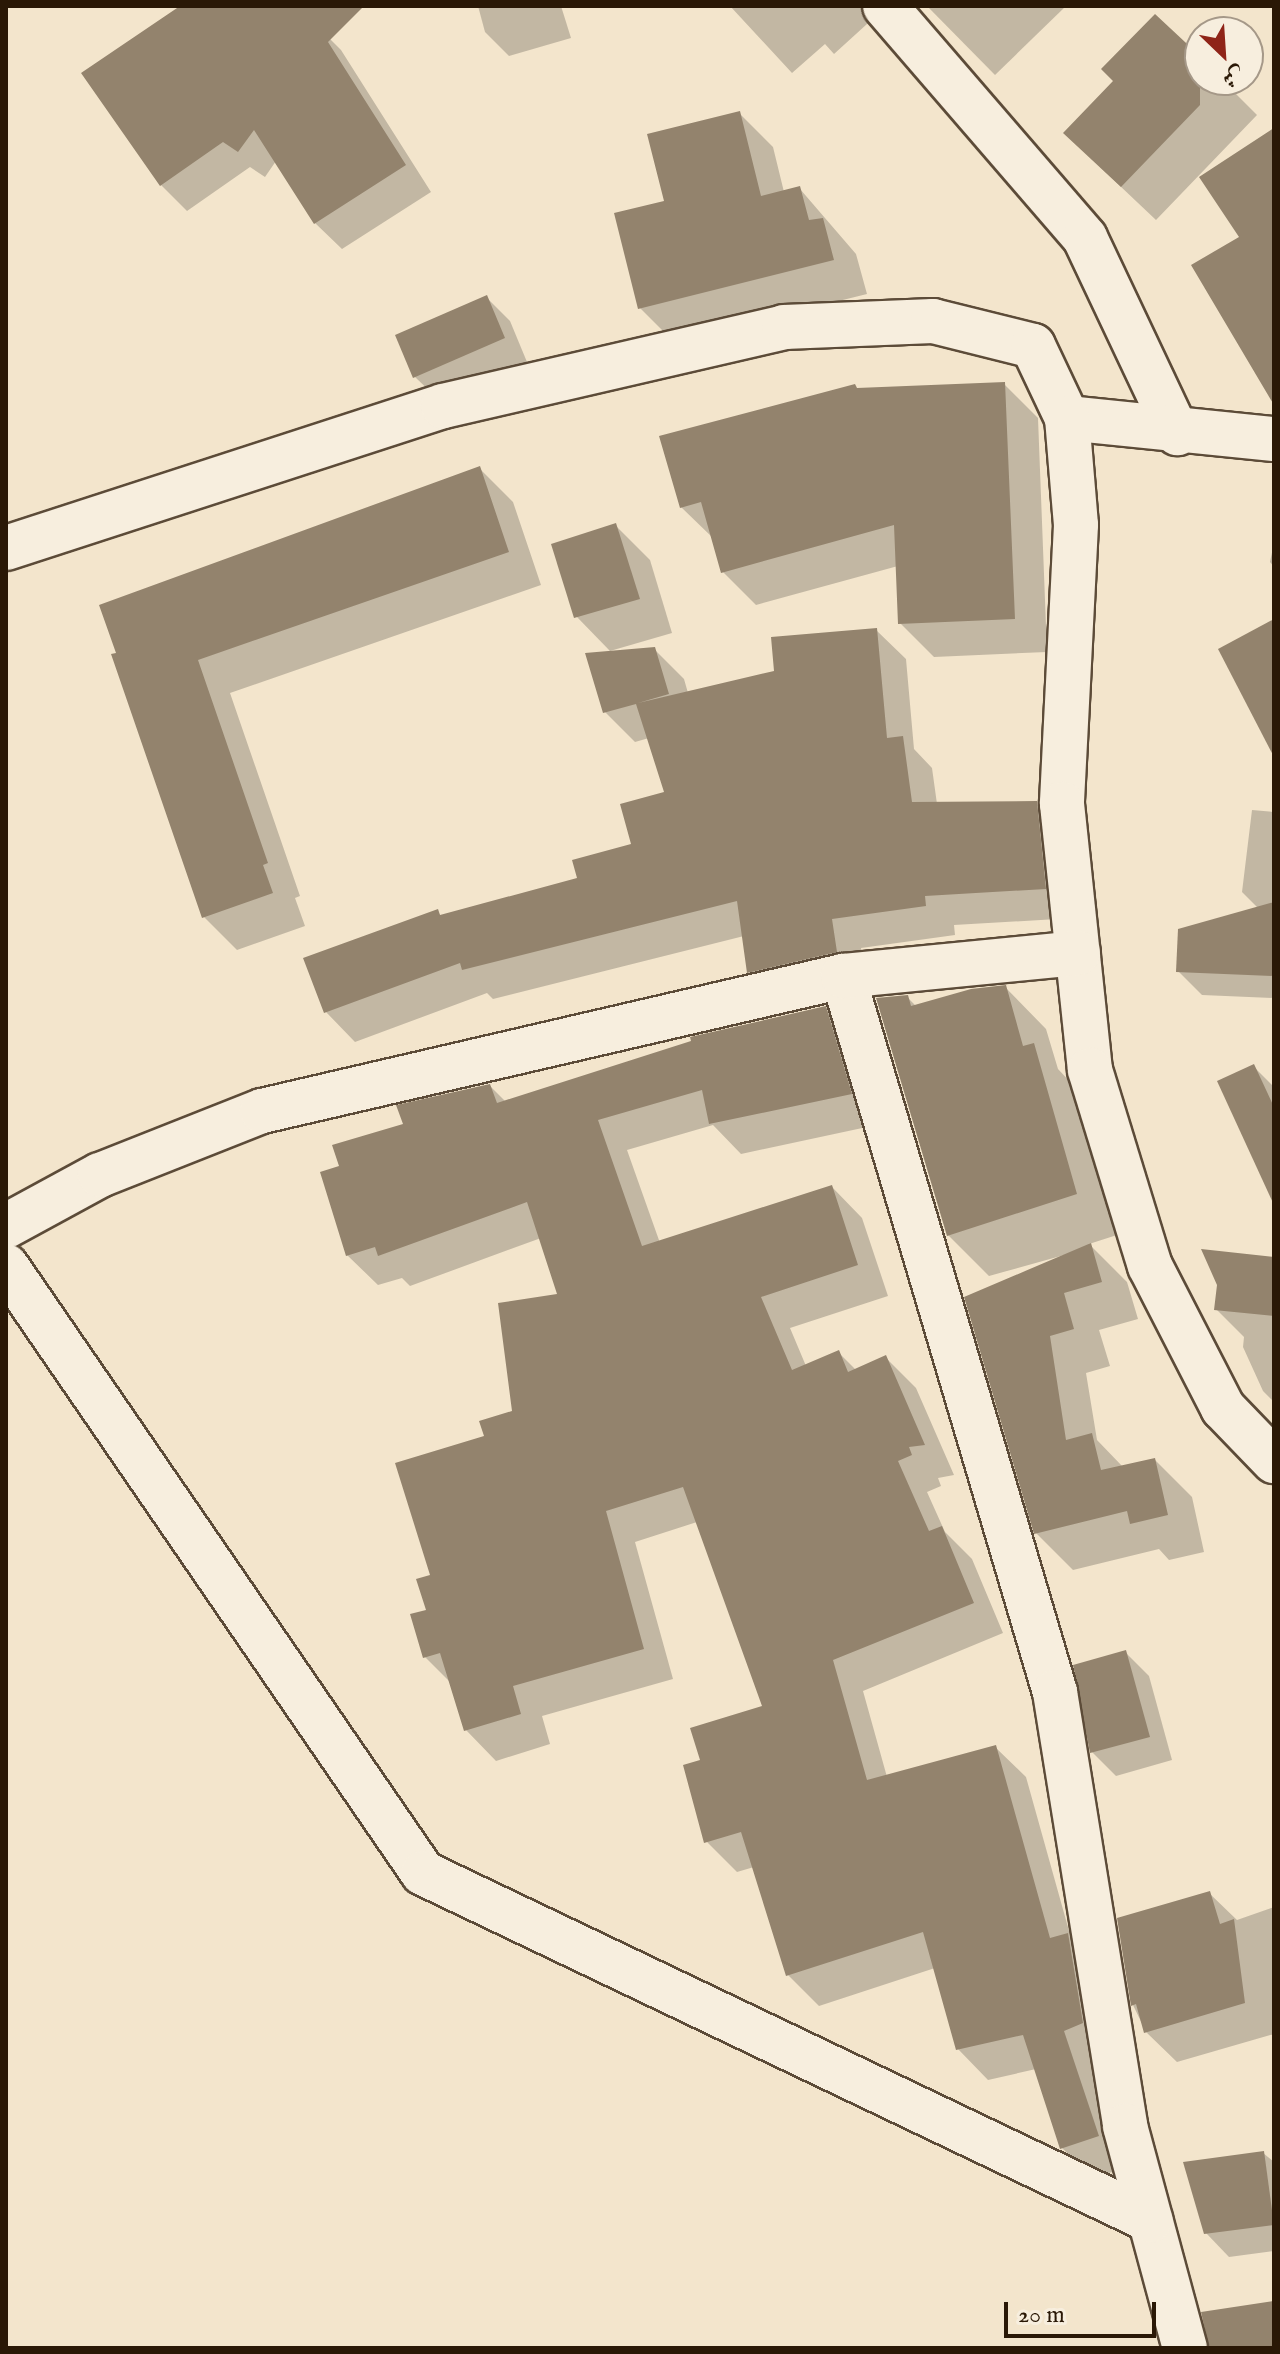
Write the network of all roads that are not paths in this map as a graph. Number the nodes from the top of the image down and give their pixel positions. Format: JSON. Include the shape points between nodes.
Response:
{"nodes":[{"id":1,"x":885,"y":6,"type":"edge"},
{"id":2,"x":1067,"y":418,"type":"junction"},
{"id":3,"x":1177,"y":433,"type":"junction"},
{"id":4,"x":1274,"y":439,"type":"edge"},
{"id":5,"x":6,"y":548,"type":"edge"},
{"id":6,"x":1078,"y":953,"type":"junction"},
{"id":7,"x":843,"y":976,"type":"junction"},
{"id":8,"x":6,"y":1226,"type":"edge"},
{"id":9,"x":6,"y":1266,"type":"edge"},
{"id":10,"x":1274,"y":1461,"type":"edge"},
{"id":11,"x":1150,"y":2220,"type":"junction"},
{"id":12,"x":1185,"y":2348,"type":"edge"}],
"edges":[{"from":1,"to":3,"type":"street","via":[[1085,238]]},
{"from":2,"to":3,"type":"street"},
{"from":2,"to":5,"type":"street","via":[[1033,346],[933,321],[784,327],[443,406]]},
{"from":2,"to":6,"type":"street","via":[[1076,525],[1062,804]]},
{"from":3,"to":4,"type":"street"},
{"from":6,"to":7,"type":"street"},
{"from":6,"to":10,"type":"street","via":[[1090,1070],[1150,1266],[1223,1408]]},
{"from":7,"to":8,"type":"street","via":[[262,1111],[100,1175]]},
{"from":7,"to":11,"type":"street","via":[[1055,1692],[1125,2126]]},
{"from":9,"to":11,"type":"street","via":[[423,1873]]},
{"from":11,"to":12,"type":"street"}]}
